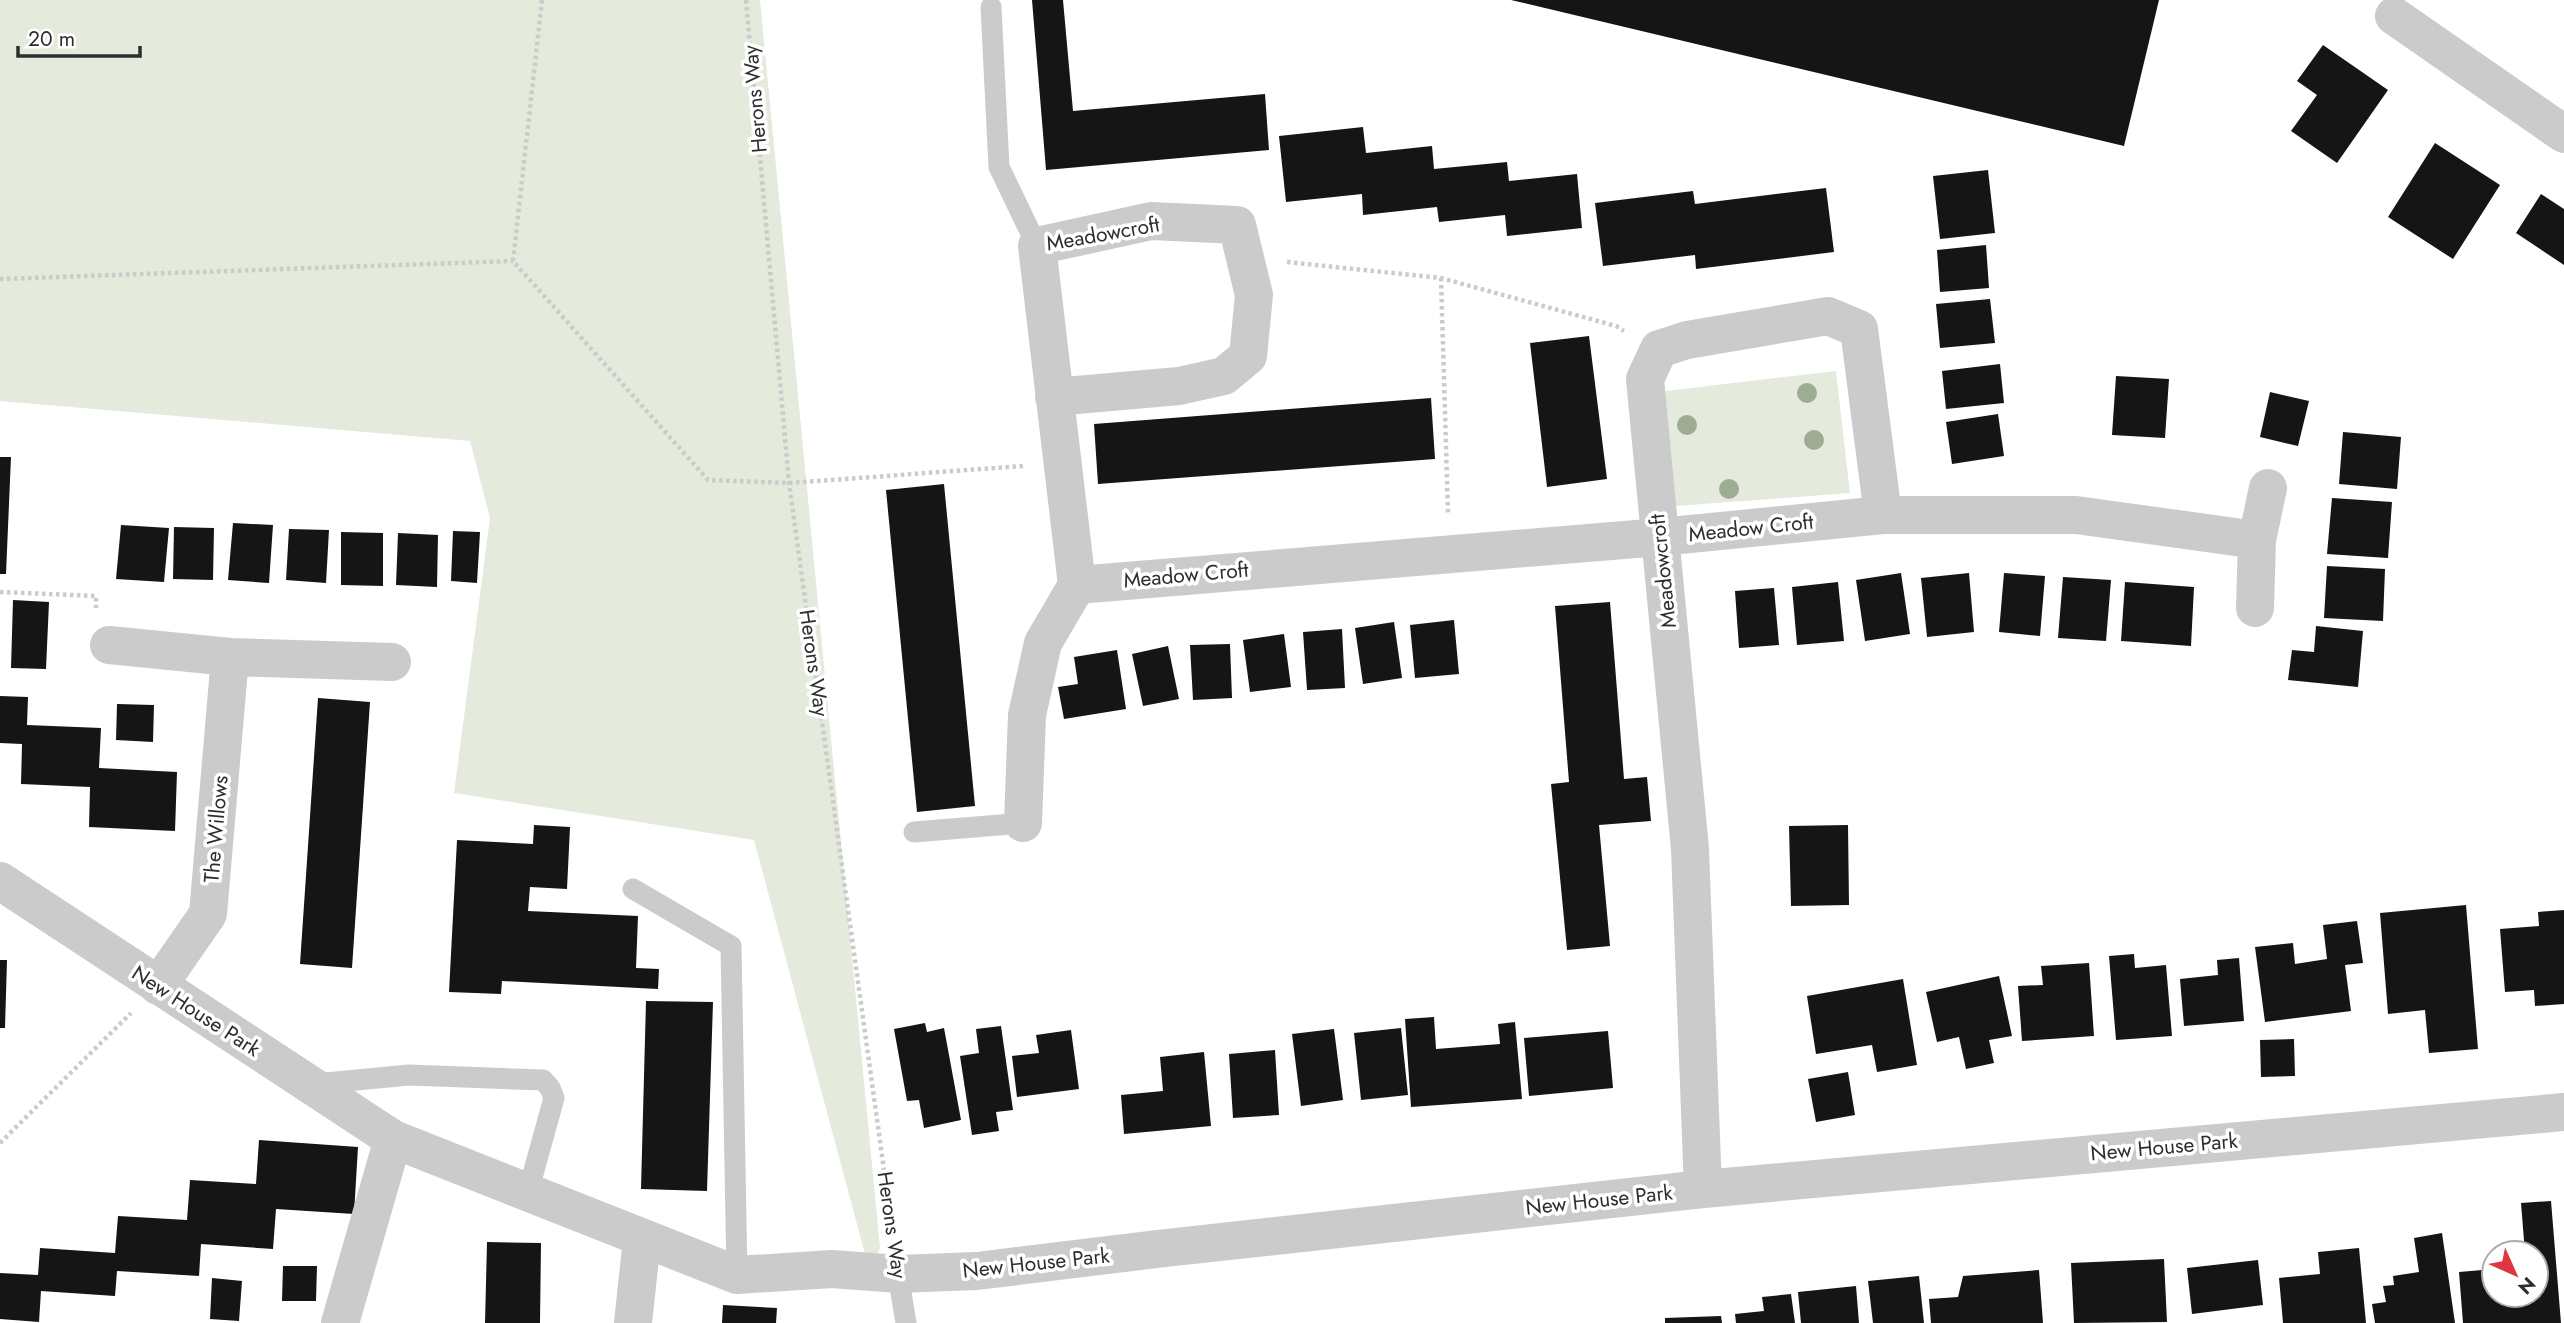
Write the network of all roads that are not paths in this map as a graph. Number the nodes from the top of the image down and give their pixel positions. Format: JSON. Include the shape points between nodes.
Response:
{"nodes":[{"id":1,"x":990,"y":7,"type":"dead end"},
{"id":2,"x":2394,"y":16,"type":"dead end"},
{"id":3,"x":2564,"y":134,"type":"edge"},
{"id":4,"x":1037,"y":246,"type":"junction"},
{"id":5,"x":1054,"y":397,"type":"junction"},
{"id":6,"x":2268,"y":488,"type":"dead end"},
{"id":7,"x":1883,"y":515,"type":"junction"},
{"id":8,"x":1660,"y":537,"type":"junction"},
{"id":9,"x":2258,"y":540,"type":"junction"},
{"id":10,"x":1077,"y":585,"type":"junction"},
{"id":11,"x":2255,"y":608,"type":"dead end"},
{"id":12,"x":109,"y":645,"type":"road end"},
{"id":13,"x":230,"y":657,"type":"junction"},
{"id":14,"x":392,"y":662,"type":"dead end"},
{"id":15,"x":1023,"y":823,"type":"joint"},
{"id":16,"x":914,"y":832,"type":"dead end"},
{"id":17,"x":0,"y":881,"type":"edge"},
{"id":18,"x":633,"y":889,"type":"dead end"},
{"id":19,"x":158,"y":986,"type":"junction"},
{"id":20,"x":308,"y":1085,"type":"junction"},
{"id":21,"x":2564,"y":1112,"type":"edge"},
{"id":22,"x":393,"y":1139,"type":"junction"},
{"id":23,"x":1703,"y":1189,"type":"junction"},
{"id":24,"x":528,"y":1192,"type":"junction"},
{"id":25,"x":642,"y":1239,"type":"junction"},
{"id":26,"x":737,"y":1275,"type":"junction"},
{"id":27,"x":898,"y":1275,"type":"junction"},
{"id":28,"x":340,"y":1323,"type":"edge"},
{"id":29,"x":634,"y":1323,"type":"edge"},
{"id":30,"x":906,"y":1323,"type":"edge"}],
"edges":[{"from":1,"to":4,"type":"lane","via":[[999,167]]},
{"from":2,"to":3,"type":"street"},
{"from":4,"to":5,"type":"street","name":"Meadowcroft"},
{"from":4,"to":5,"type":"street","name":"Meadowcroft","via":[[1151,221],[1237,225],[1254,295],[1248,356],[1224,376],[1179,386]]},
{"from":5,"to":10,"type":"street","name":"Meadowcroft"},
{"from":6,"to":9,"type":"street"},
{"from":7,"to":8,"type":"street","name":"Meadow Croft"},
{"from":7,"to":8,"type":"street","name":"Meadowcroft","via":[[1859,329],[1828,316],[1659,349],[1645,379]]},
{"from":7,"to":9,"type":"street","name":"Meadow Croft","via":[[2076,515]]},
{"from":8,"to":10,"type":"street","name":"Meadow Croft"},
{"from":8,"to":23,"type":"street","name":"Meadowcroft","via":[[1690,849]]},
{"from":9,"to":11,"type":"street"},
{"from":10,"to":15,"type":"street","via":[[1043,643],[1027,716]]},
{"from":12,"to":13,"type":"street"},
{"from":13,"to":14,"type":"street"},
{"from":13,"to":19,"type":"street","name":"The Willows","via":[[208,915]]},
{"from":15,"to":16,"type":"lane"},
{"from":17,"to":19,"type":"street","name":"New House Park"},
{"from":18,"to":26,"type":"lane","via":[[732,946]]},
{"from":19,"to":20,"type":"street","name":"New House Park"},
{"from":20,"to":22,"type":"street","name":"New House Park"},
{"from":20,"to":24,"type":"lane","via":[[409,1075],[543,1080],[554,1098]]},
{"from":21,"to":23,"type":"street","name":"New House Park"},
{"from":22,"to":24,"type":"street","name":"New House Park"},
{"from":22,"to":28,"type":"street"},
{"from":23,"to":27,"type":"street","name":"New House Park","via":[[977,1271]]},
{"from":24,"to":25,"type":"street","name":"New House Park"},
{"from":25,"to":26,"type":"street","name":"New House Park"},
{"from":25,"to":29,"type":"street"},
{"from":26,"to":27,"type":"street","name":"New House Park","via":[[832,1269]]},
{"from":27,"to":30,"type":"lane","name":"Herons Way"}]}
